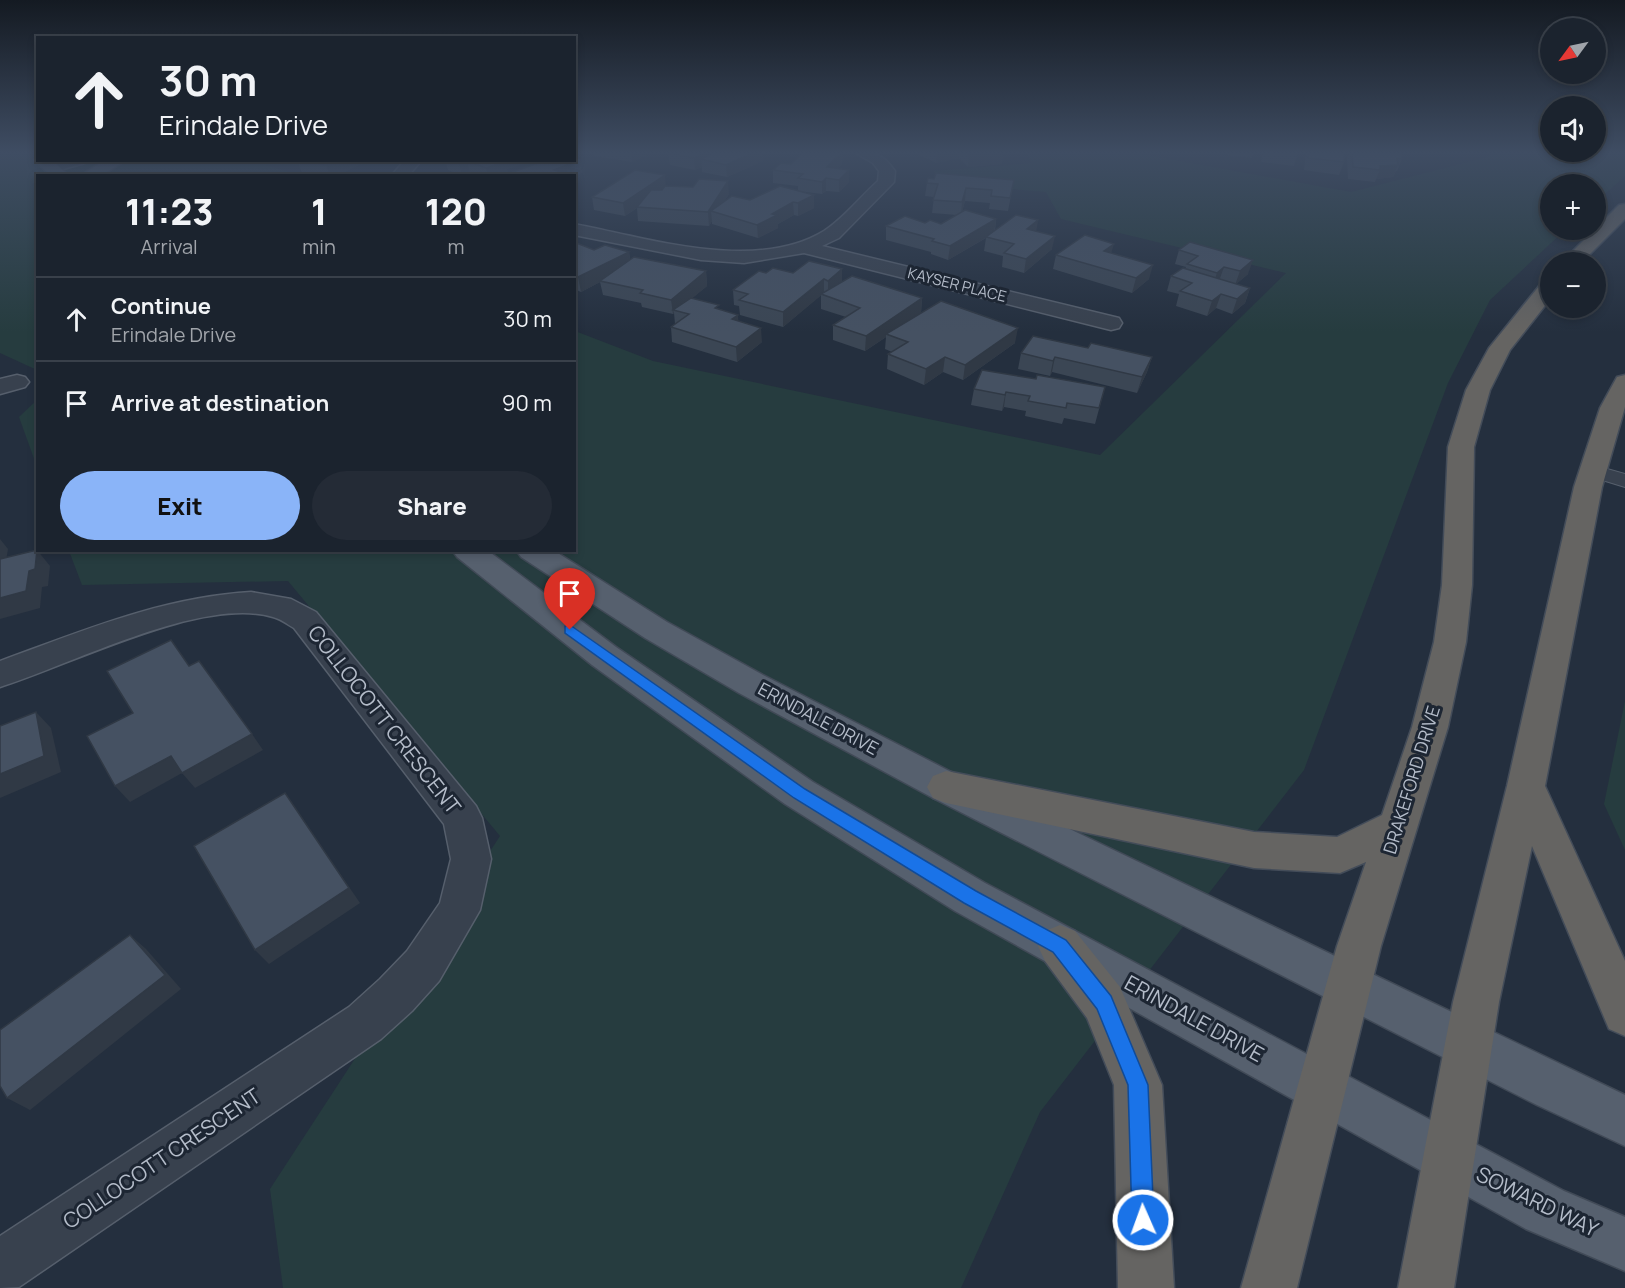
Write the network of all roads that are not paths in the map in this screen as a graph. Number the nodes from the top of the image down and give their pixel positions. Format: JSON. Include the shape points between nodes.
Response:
{"nodes":[{"id":1,"x":855,"y":212,"type":"edge"},
{"id":2,"x":1622,"y":212,"type":"edge"},
{"id":3,"x":576,"y":228,"type":"edge"},
{"id":4,"x":804,"y":247,"type":"junction"},
{"id":5,"x":1581,"y":252,"type":"edge"},
{"id":6,"x":1539,"y":297,"type":"edge"},
{"id":7,"x":1111,"y":323,"type":"dead end"},
{"id":8,"x":1625,"y":382,"type":"edge"},
{"id":9,"x":1593,"y":471,"type":"junction"},
{"id":10,"x":1625,"y":481,"type":"edge"},
{"id":11,"x":470,"y":552,"type":"edge"},
{"id":12,"x":534,"y":552,"type":"edge"},
{"id":13,"x":0,"y":674,"type":"edge"},
{"id":14,"x":1526,"y":786,"type":"junction"},
{"id":15,"x":946,"y":787,"type":"junction"},
{"id":16,"x":1398,"y":826,"type":"junction"},
{"id":17,"x":1060,"y":946,"type":"junction"},
{"id":18,"x":1348,"y":986,"type":"junction"},
{"id":19,"x":1625,"y":1013,"type":"edge"},
{"id":20,"x":1469,"y":1046,"type":"junction"},
{"id":21,"x":1320,"y":1088,"type":"junction"},
{"id":22,"x":1625,"y":1121,"type":"edge"},
{"id":23,"x":1450,"y":1158,"type":"junction"},
{"id":24,"x":1625,"y":1244,"type":"edge"},
{"id":25,"x":0,"y":1268,"type":"edge"},
{"id":26,"x":1146,"y":1288,"type":"edge"},
{"id":27,"x":1269,"y":1288,"type":"edge"},
{"id":28,"x":1426,"y":1288,"type":"edge"}],
"edges":[{"from":1,"to":4,"type":"street","via":[[832,234]]},
{"from":2,"to":5,"type":"highway"},
{"from":3,"to":4,"type":"street","via":[[714,256]]},
{"from":4,"to":7,"type":"street","name":"KAYSER PLACE"},
{"from":6,"to":16,"type":"highway","name":"DRAKEFORD DRIVE","via":[[1500,348],[1478,390],[1461,447],[1457,585],[1450,642],[1431,727]]},
{"from":8,"to":9,"type":"highway","via":[[1612,408]]},
{"from":9,"to":10,"type":"lane"},
{"from":9,"to":14,"type":"highway"},
{"from":11,"to":17,"type":"main road","name":"ERINDALE DRIVE","via":[[604,656],[799,794]]},
{"from":12,"to":15,"type":"main road","name":"ERINDALE DRIVE","via":[[666,635]]},
{"from":13,"to":25,"type":"street","name":"COLLOCOTT CRESCENT","via":[[178,611],[245,602],[280,607],[305,620],[462,818],[471,860],[459,910],[423,966],[365,1023]]},
{"from":14,"to":19,"type":"highway"},
{"from":14,"to":20,"type":"highway"},
{"from":15,"to":16,"type":"highway","via":[[1254,850],[1340,855]]},
{"from":15,"to":18,"type":"main road","name":"ERINDALE DRIVE"},
{"from":16,"to":18,"type":"highway","name":"DRAKEFORD DRIVE"},
{"from":17,"to":21,"type":"main road","name":"ERINDALE DRIVE"},
{"from":17,"to":26,"type":"highway","via":[[1104,1003],[1138,1085]]},
{"from":18,"to":20,"type":"main road","name":"ERINDALE DRIVE"},
{"from":18,"to":21,"type":"highway","name":"DRAKEFORD DRIVE"},
{"from":20,"to":22,"type":"main road"},
{"from":20,"to":23,"type":"highway"},
{"from":21,"to":23,"type":"main road","name":"ERINDALE DRIVE"},
{"from":21,"to":27,"type":"highway","name":"DRAKEFORD DRIVE"},
{"from":23,"to":24,"type":"main road","name":"SOWARD WAY","via":[[1545,1210]]},
{"from":23,"to":28,"type":"highway"}]}
